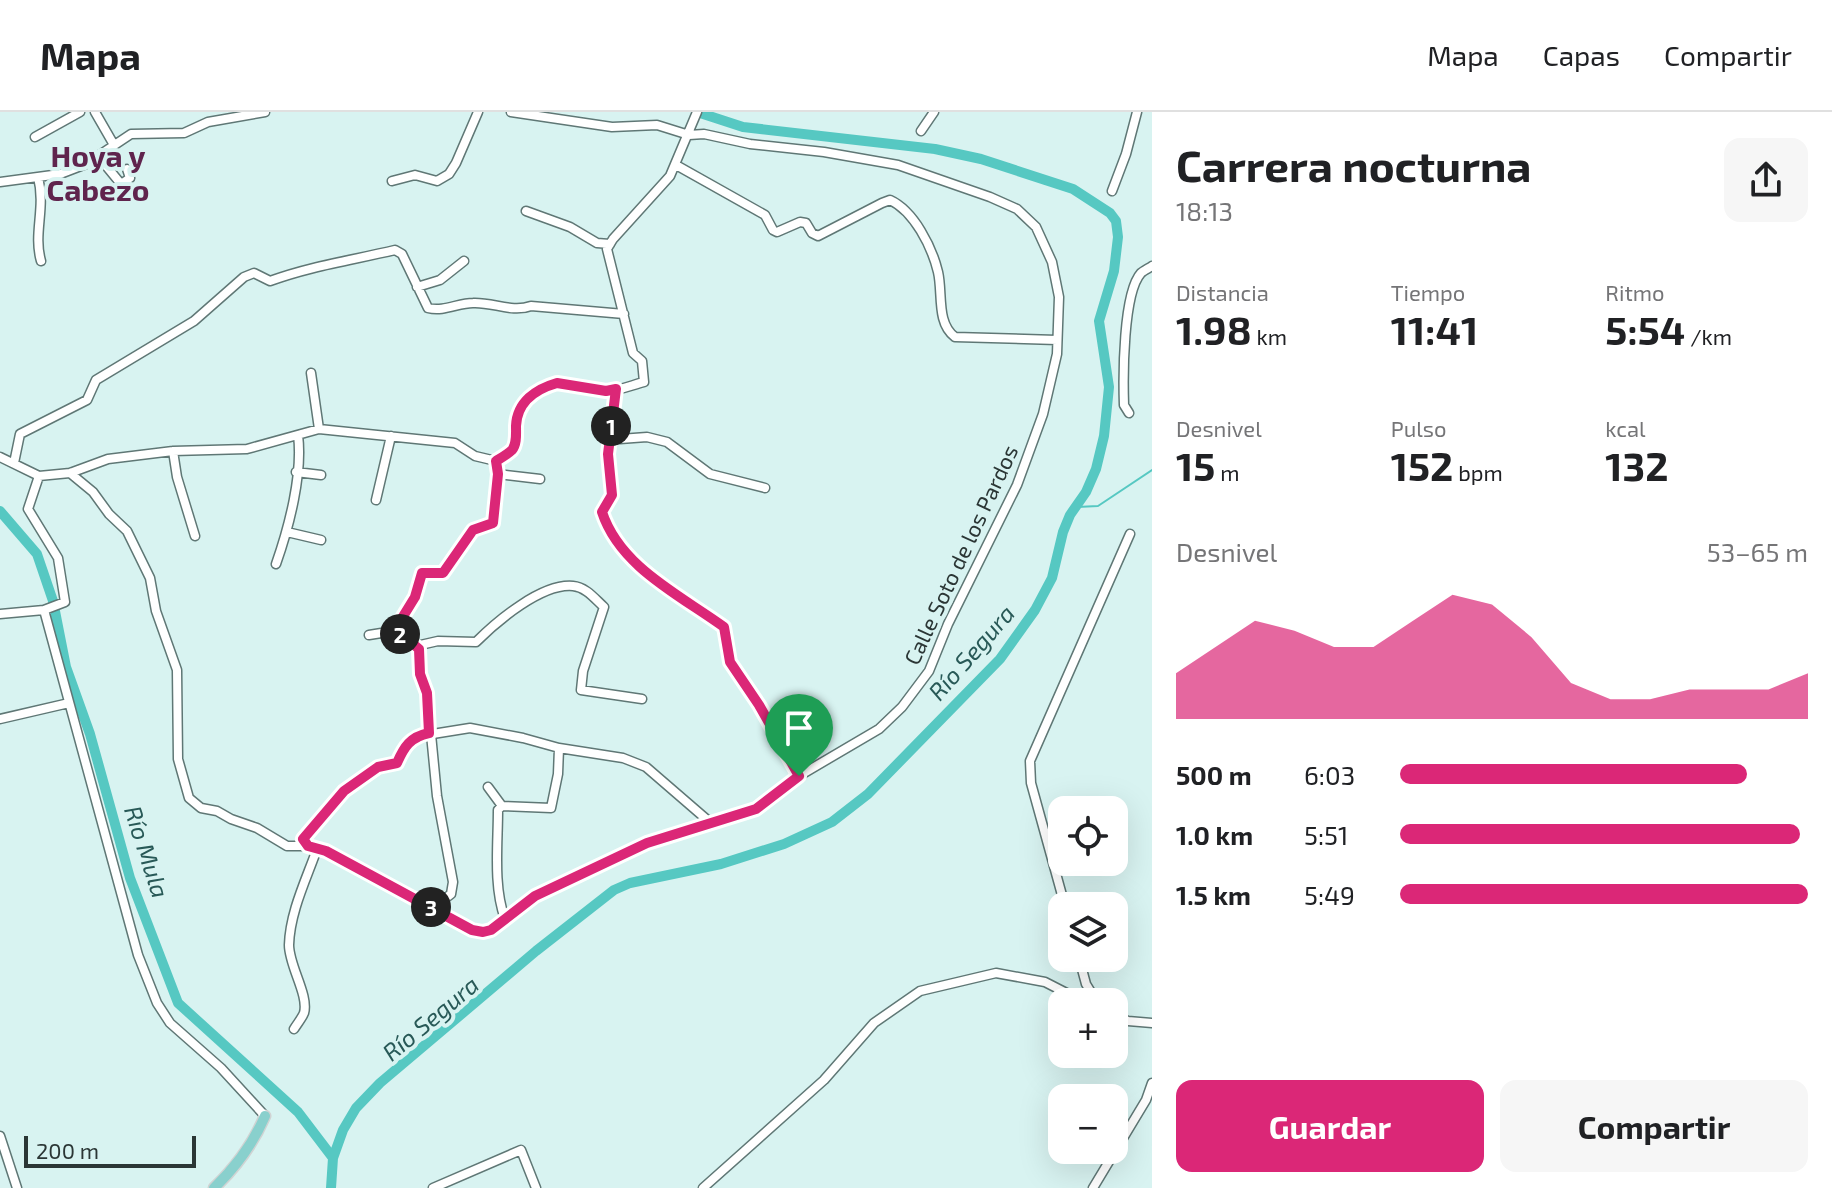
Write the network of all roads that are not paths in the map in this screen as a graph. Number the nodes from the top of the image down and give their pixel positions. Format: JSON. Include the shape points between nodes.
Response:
{"nodes":[{"id":1,"x":80,"y":112,"type":"edge"},
{"id":2,"x":95,"y":112,"type":"edge"},
{"id":3,"x":265,"y":112,"type":"edge"},
{"id":4,"x":478,"y":112,"type":"edge"},
{"id":5,"x":511,"y":112,"type":"edge"},
{"id":6,"x":697,"y":112,"type":"edge"},
{"id":7,"x":934,"y":112,"type":"edge"},
{"id":8,"x":1137,"y":112,"type":"edge"},
{"id":9,"x":921,"y":131,"type":"dead end"},
{"id":10,"x":690,"y":132,"type":"junction"},
{"id":11,"x":35,"y":137,"type":"dead end"},
{"id":12,"x":114,"y":145,"type":"junction"},
{"id":13,"x":98,"y":156,"type":"junction"},
{"id":14,"x":676,"y":165,"type":"junction"},
{"id":15,"x":127,"y":169,"type":"dead end"},
{"id":16,"x":38,"y":177,"type":"junction"},
{"id":17,"x":392,"y":181,"type":"dead end"},
{"id":18,"x":0,"y":182,"type":"edge"},
{"id":19,"x":1112,"y":191,"type":"dead end"},
{"id":20,"x":526,"y":211,"type":"dead end"},
{"id":21,"x":610,"y":244,"type":"junction"},
{"id":22,"x":41,"y":261,"type":"dead end"},
{"id":23,"x":464,"y":261,"type":"dead end"},
{"id":24,"x":1152,"y":266,"type":"edge"},
{"id":25,"x":417,"y":287,"type":"junction"},
{"id":26,"x":624,"y":314,"type":"junction"},
{"id":27,"x":1057,"y":340,"type":"junction"},
{"id":28,"x":311,"y":373,"type":"dead end"},
{"id":29,"x":616,"y":389,"type":"junction"},
{"id":30,"x":1129,"y":413,"type":"dead end"},
{"id":31,"x":319,"y":429,"type":"junction"},
{"id":32,"x":298,"y":435,"type":"junction"},
{"id":33,"x":391,"y":436,"type":"junction"},
{"id":34,"x":620,"y":439,"type":"dead end"},
{"id":35,"x":173,"y":451,"type":"junction"},
{"id":36,"x":0,"y":457,"type":"edge"},
{"id":37,"x":496,"y":461,"type":"junction"},
{"id":38,"x":14,"y":463,"type":"junction"},
{"id":39,"x":296,"y":472,"type":"junction"},
{"id":40,"x":70,"y":473,"type":"junction"},
{"id":41,"x":498,"y":474,"type":"junction"},
{"id":42,"x":321,"y":475,"type":"dead end"},
{"id":43,"x":39,"y":476,"type":"junction"},
{"id":44,"x":540,"y":479,"type":"dead end"},
{"id":45,"x":765,"y":488,"type":"dead end"},
{"id":46,"x":376,"y":500,"type":"dead end"},
{"id":47,"x":287,"y":532,"type":"junction"},
{"id":48,"x":1130,"y":534,"type":"dead end"},
{"id":49,"x":195,"y":536,"type":"dead end"},
{"id":50,"x":321,"y":540,"type":"dead end"},
{"id":51,"x":276,"y":564,"type":"dead end"},
{"id":52,"x":44,"y":610,"type":"junction"},
{"id":53,"x":0,"y":614,"type":"edge"},
{"id":54,"x":400,"y":630,"type":"junction"},
{"id":55,"x":369,"y":635,"type":"dead end"},
{"id":56,"x":416,"y":646,"type":"junction"},
{"id":57,"x":642,"y":699,"type":"dead end"},
{"id":58,"x":69,"y":703,"type":"junction"},
{"id":59,"x":0,"y":719,"type":"edge"},
{"id":60,"x":429,"y":733,"type":"junction"},
{"id":61,"x":559,"y":748,"type":"junction"},
{"id":62,"x":799,"y":776,"type":"junction"},
{"id":63,"x":488,"y":787,"type":"dead end"},
{"id":64,"x":502,"y":806,"type":"junction"},
{"id":65,"x":712,"y":824,"type":"junction"},
{"id":66,"x":313,"y":848,"type":"junction"},
{"id":67,"x":1061,"y":892,"type":"edge"},
{"id":68,"x":433,"y":908,"type":"junction"},
{"id":69,"x":505,"y":919,"type":"junction"},
{"id":70,"x":1057,"y":988,"type":"edge"},
{"id":71,"x":1128,"y":1021,"type":"edge"},
{"id":72,"x":1152,"y":1023,"type":"edge"},
{"id":73,"x":294,"y":1029,"type":"dead end"},
{"id":74,"x":1152,"y":1083,"type":"edge"},
{"id":75,"x":265,"y":1116,"type":"joint"},
{"id":76,"x":0,"y":1136,"type":"edge"},
{"id":77,"x":17,"y":1188,"type":"edge"},
{"id":78,"x":214,"y":1188,"type":"edge"},
{"id":79,"x":433,"y":1188,"type":"edge"},
{"id":80,"x":536,"y":1188,"type":"edge"},
{"id":81,"x":703,"y":1188,"type":"edge"},
{"id":82,"x":1093,"y":1188,"type":"edge"}],
"edges":[{"from":1,"to":11,"type":"street"},
{"from":2,"to":12,"type":"street"},
{"from":3,"to":12,"type":"street","via":[[208,122],[184,133],[131,134]]},
{"from":4,"to":17,"type":"street","via":[[449,174],[437,181],[415,175]]},
{"from":5,"to":10,"type":"street","name":"Calle Soto de los Pardos"},
{"from":6,"to":10,"type":"street"},
{"from":7,"to":9,"type":"street"},
{"from":8,"to":19,"type":"street"},
{"from":10,"to":14,"type":"street"},
{"from":10,"to":27,"type":"street","name":"Calle Soto de los Pardos","via":[[898,165],[1017,209],[1036,227],[1052,262],[1059,297]]},
{"from":12,"to":13,"type":"street"},
{"from":13,"to":15,"type":"street","via":[[121,184],[130,178]]},
{"from":13,"to":16,"type":"street","via":[[73,169]]},
{"from":14,"to":21,"type":"street"},
{"from":14,"to":27,"type":"street","via":[[765,215],[777,232],[800,222],[818,236],[882,203],[895,202],[917,225],[933,257],[941,311],[951,335]]},
{"from":16,"to":18,"type":"street"},
{"from":16,"to":22,"type":"street"},
{"from":20,"to":21,"type":"street"},
{"from":21,"to":26,"type":"street"},
{"from":23,"to":25,"type":"street","via":[[440,280]]},
{"from":24,"to":30,"type":"street","via":[[1142,272],[1132,296],[1125,333],[1124,405]]},
{"from":25,"to":26,"type":"street","via":[[428,308],[436,310],[473,303]]},
{"from":25,"to":38,"type":"street","via":[[395,250],[270,281],[254,273],[244,277],[194,321],[96,380],[87,400],[20,434]]},
{"from":26,"to":29,"type":"street","via":[[633,353],[642,361],[644,382]]},
{"from":27,"to":62,"type":"street","name":"Calle Soto de los Pardos","via":[[1043,414],[1017,485],[929,671],[879,729]]},
{"from":28,"to":31,"type":"street"},
{"from":29,"to":37,"type":"street","via":[[557,383],[540,388],[523,402],[512,450]]},
{"from":29,"to":62,"type":"street","via":[[608,454],[612,495],[602,512],[606,524],[642,571],[724,627],[730,662]]},
{"from":31,"to":32,"type":"street"},
{"from":31,"to":33,"type":"street"},
{"from":32,"to":35,"type":"street","via":[[247,449]]},
{"from":32,"to":39,"type":"street"},
{"from":33,"to":37,"type":"street","via":[[455,443]]},
{"from":33,"to":46,"type":"street"},
{"from":34,"to":45,"type":"street","via":[[667,442],[710,474]]},
{"from":35,"to":40,"type":"street","via":[[108,459]]},
{"from":35,"to":49,"type":"street"},
{"from":36,"to":38,"type":"street"},
{"from":37,"to":41,"type":"street"},
{"from":38,"to":43,"type":"street"},
{"from":39,"to":42,"type":"street"},
{"from":39,"to":47,"type":"street"},
{"from":40,"to":43,"type":"street"},
{"from":40,"to":66,"type":"street","name":"Calle Soto de los Pardos","via":[[127,531],[150,578],[177,670],[178,759],[189,798],[287,846]]},
{"from":41,"to":44,"type":"street"},
{"from":41,"to":54,"type":"street","via":[[493,523],[473,530],[443,573],[422,573]]},
{"from":43,"to":52,"type":"street","via":[[28,509],[58,558],[65,602]]},
{"from":47,"to":50,"type":"street"},
{"from":47,"to":51,"type":"street"},
{"from":48,"to":67,"type":"street","via":[[1030,761],[1031,783]]},
{"from":52,"to":53,"type":"street"},
{"from":52,"to":58,"type":"street"},
{"from":54,"to":55,"type":"street"},
{"from":54,"to":56,"type":"street"},
{"from":56,"to":57,"type":"street","via":[[476,642],[527,601],[571,585],[604,607],[581,690]]},
{"from":56,"to":60,"type":"street"},
{"from":58,"to":59,"type":"street"},
{"from":58,"to":75,"type":"street","via":[[138,955],[157,1003],[170,1023]]},
{"from":60,"to":61,"type":"street","via":[[470,728]]},
{"from":60,"to":66,"type":"street","via":[[414,737],[397,763],[378,767],[344,791],[303,839]]},
{"from":60,"to":68,"type":"street","via":[[453,882],[451,894]]},
{"from":61,"to":64,"type":"street","via":[[551,808]]},
{"from":61,"to":65,"type":"street","via":[[646,767]]},
{"from":62,"to":65,"type":"street","name":"Calle Soto de los Pardos","via":[[756,809]]},
{"from":63,"to":64,"type":"street"},
{"from":64,"to":69,"type":"street","via":[[498,868]]},
{"from":65,"to":69,"type":"street","name":"Calle Soto de los Pardos","via":[[647,843],[535,896]]},
{"from":66,"to":68,"type":"street","name":"Calle Soto de los Pardos"},
{"from":66,"to":73,"type":"street","via":[[289,946],[304,1003]]},
{"from":68,"to":69,"type":"street","name":"Calle Soto de los Pardos","via":[[483,932]]},
{"from":70,"to":81,"type":"street","via":[[996,973],[920,991],[874,1023],[824,1080]]},
{"from":71,"to":72,"type":"street"},
{"from":74,"to":82,"type":"street"},
{"from":75,"to":78,"type":"main road","via":[[235,1167]]},
{"from":76,"to":77,"type":"street"},
{"from":79,"to":80,"type":"street","via":[[521,1150]]}]}
